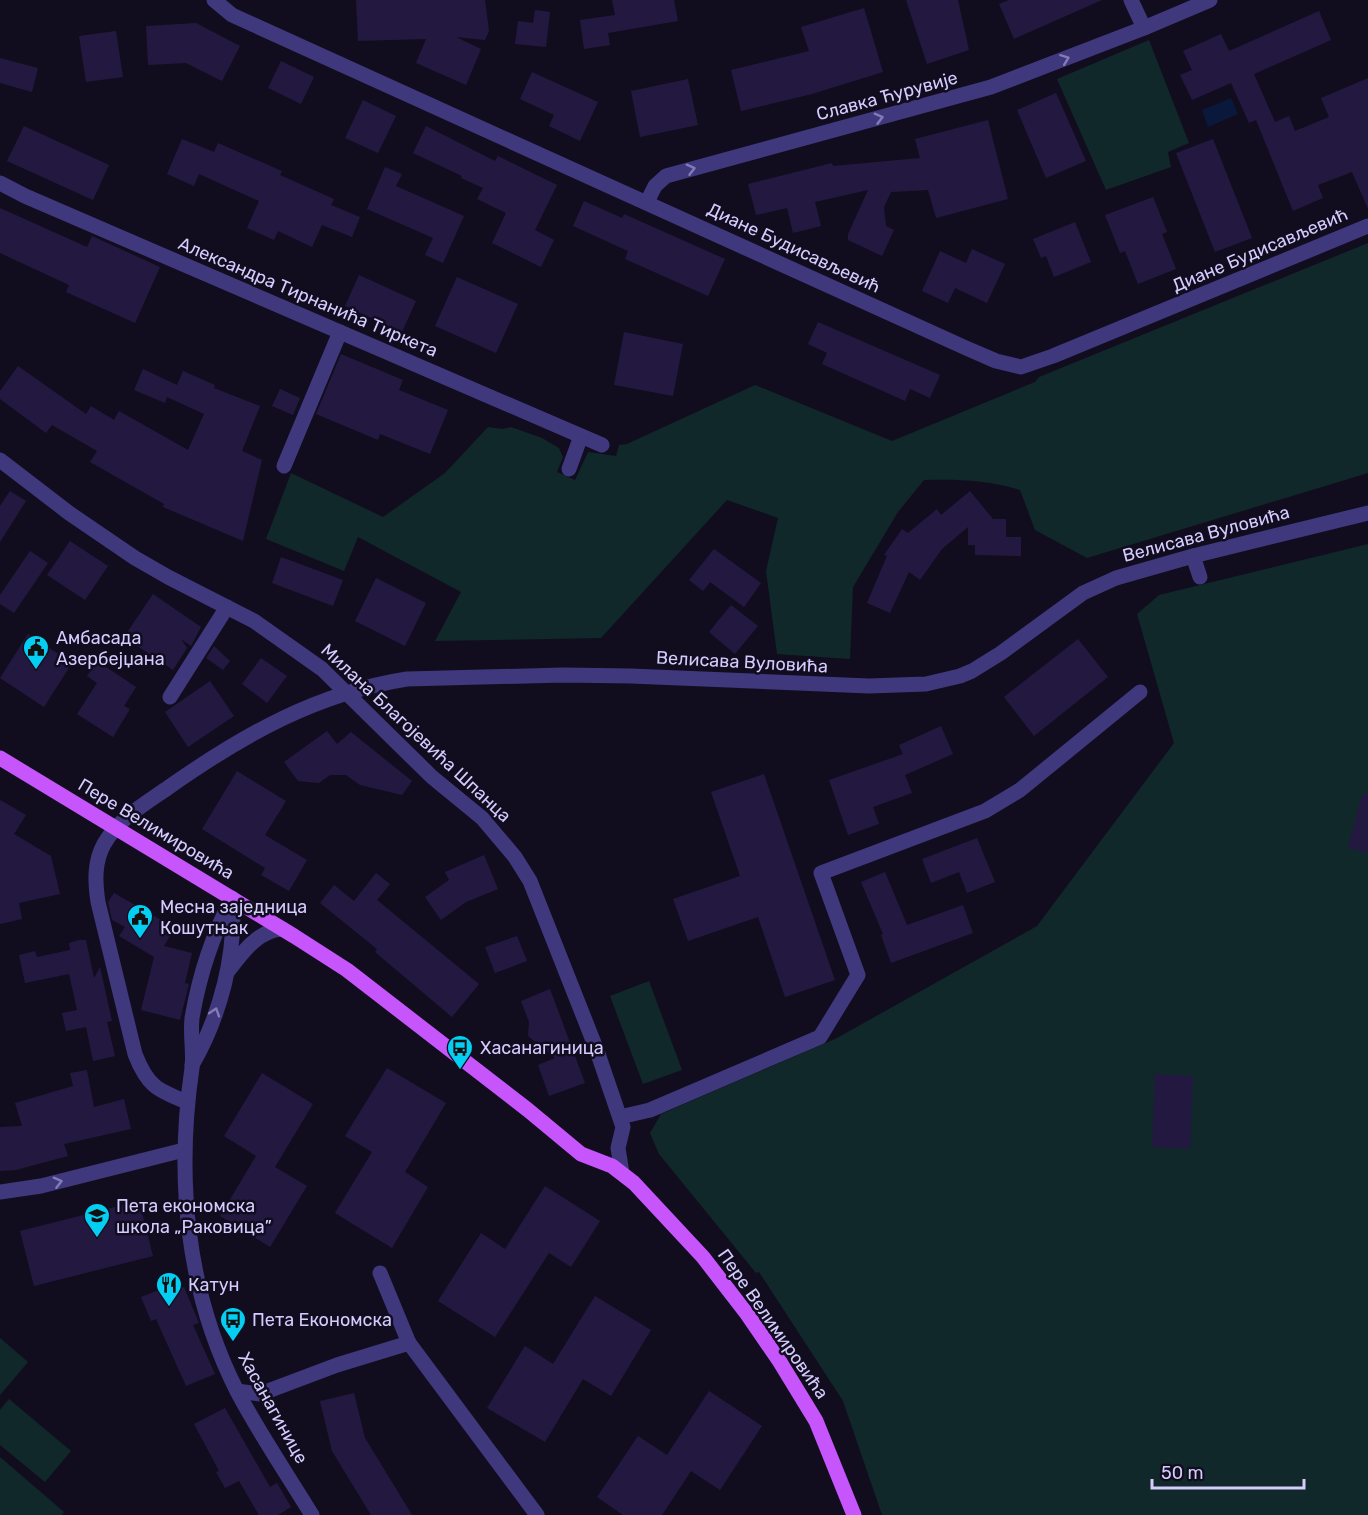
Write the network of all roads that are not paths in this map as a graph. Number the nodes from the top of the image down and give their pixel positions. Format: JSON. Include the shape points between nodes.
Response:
{"nodes":[{"id":1,"x":214,"y":0,"type":"edge"},
{"id":2,"x":1131,"y":0,"type":"edge"},
{"id":3,"x":1210,"y":0,"type":"edge"},
{"id":4,"x":1144,"y":28,"type":"junction"},
{"id":5,"x":0,"y":183,"type":"edge"},
{"id":6,"x":648,"y":202,"type":"junction"},
{"id":7,"x":1368,"y":226,"type":"edge"},
{"id":8,"x":340,"y":332,"type":"junction"},
{"id":9,"x":580,"y":436,"type":"junction"},
{"id":10,"x":602,"y":445,"type":"dead end"},
{"id":11,"x":0,"y":460,"type":"edge"},
{"id":12,"x":284,"y":466,"type":"dead end"},
{"id":13,"x":569,"y":469,"type":"dead end"},
{"id":14,"x":1368,"y":513,"type":"edge"},
{"id":15,"x":1193,"y":556,"type":"junction"},
{"id":16,"x":1200,"y":577,"type":"dead end"},
{"id":17,"x":227,"y":607,"type":"junction"},
{"id":18,"x":1140,"y":692,"type":"dead end"},
{"id":19,"x":348,"y":693,"type":"junction"},
{"id":20,"x":170,"y":697,"type":"dead end"},
{"id":21,"x":0,"y":758,"type":"edge"},
{"id":22,"x":116,"y":827,"type":"junction"},
{"id":23,"x":232,"y":898,"type":"junction"},
{"id":24,"x":283,"y":929,"type":"junction"},
{"id":25,"x":227,"y":973,"type":"junction"},
{"id":26,"x":192,"y":1066,"type":"junction"},
{"id":27,"x":187,"y":1102,"type":"junction"},
{"id":28,"x":620,"y":1117,"type":"junction"},
{"id":29,"x":184,"y":1150,"type":"junction"},
{"id":30,"x":622,"y":1173,"type":"junction"},
{"id":31,"x":0,"y":1192,"type":"edge"},
{"id":32,"x":380,"y":1273,"type":"dead end"},
{"id":33,"x":409,"y":1343,"type":"junction"},
{"id":34,"x":237,"y":1391,"type":"junction"},
{"id":35,"x":312,"y":1515,"type":"edge"},
{"id":36,"x":537,"y":1515,"type":"edge"},
{"id":37,"x":854,"y":1515,"type":"edge"}],
"edges":[{"from":1,"to":6,"type":"street","name":"Диане Будисављевић","via":[[232,15]]},
{"from":2,"to":4,"type":"street"},
{"from":3,"to":4,"type":"street","name":"Славка Ћурувије"},
{"from":6,"to":4,"type":"street","name":"Славка Ћурувије","one_way":true,"via":[[655,186],[666,176],[991,87]]},
{"from":5,"to":8,"type":"street","name":"Александра Тирнанића Тиркета"},
{"from":6,"to":7,"type":"street","name":"Диане Будисављевић","via":[[966,348],[1020,367]]},
{"from":8,"to":9,"type":"street","name":"Александра Тирнанића Тиркета"},
{"from":8,"to":12,"type":"street"},
{"from":9,"to":10,"type":"street","name":"Александра Тирнанића Тиркета"},
{"from":9,"to":13,"type":"street"},
{"from":11,"to":17,"type":"street","name":"Милана Благојевића Шпанца","via":[[135,558]]},
{"from":14,"to":15,"type":"street","name":"Велисава Вуловића"},
{"from":15,"to":16,"type":"street"},
{"from":15,"to":19,"type":"street","name":"Велисава Вуловића","via":[[1093,588],[987,662],[960,676],[926,684],[869,686],[551,675],[408,679]]},
{"from":17,"to":19,"type":"street","name":"Милана Благојевића Шпанца","via":[[297,651]]},
{"from":17,"to":20,"type":"street"},
{"from":18,"to":28,"type":"street","via":[[1020,790],[985,811],[821,873],[858,975],[820,1037],[650,1110]]},
{"from":19,"to":22,"type":"street","name":"Велисава Вуловића","via":[[281,718],[235,742]]},
{"from":19,"to":28,"type":"street","name":"Милана Благојевића Шпанца","via":[[432,777],[482,818],[515,856],[530,881],[557,948]]},
{"from":21,"to":22,"type":"main road","name":"Пере Велимировића"},
{"from":22,"to":23,"type":"main road","name":"Пере Велимировића"},
{"from":22,"to":27,"type":"street","via":[[98,857],[96,886],[129,1032],[148,1081],[162,1092]]},
{"from":23,"to":24,"type":"main road","name":"Пере Велимировића"},
{"from":23,"to":25,"type":"street","name":"Хасанагинице","via":[[233,934]]},
{"from":23,"to":26,"type":"street","name":"Хасанагинице","via":[[207,953],[192,1019]]},
{"from":24,"to":25,"type":"street","name":"Хасанагинице","via":[[262,935]]},
{"from":24,"to":30,"type":"main road","name":"Пере Велимировића","via":[[378,993],[581,1154]]},
{"from":26,"to":25,"type":"street","name":"Хасанагинице","one_way":true},
{"from":26,"to":27,"type":"street","name":"Хасанагинице"},
{"from":27,"to":29,"type":"street","name":"Хасанагинице"},
{"from":28,"to":30,"type":"street","name":"Милана Благојевића Шпанца","via":[[623,1129],[618,1148]]},
{"from":31,"to":29,"type":"street","one_way":true,"via":[[41,1186]]},
{"from":29,"to":34,"type":"street","name":"Хасанагинице","via":[[189,1235],[200,1293]]},
{"from":30,"to":37,"type":"main road","name":"Пере Велимировића","via":[[696,1249],[773,1352],[816,1421]]},
{"from":32,"to":33,"type":"street"},
{"from":33,"to":34,"type":"street","via":[[260,1394]]},
{"from":33,"to":36,"type":"street"},
{"from":34,"to":35,"type":"street","name":"Хасанагинице"}]}
